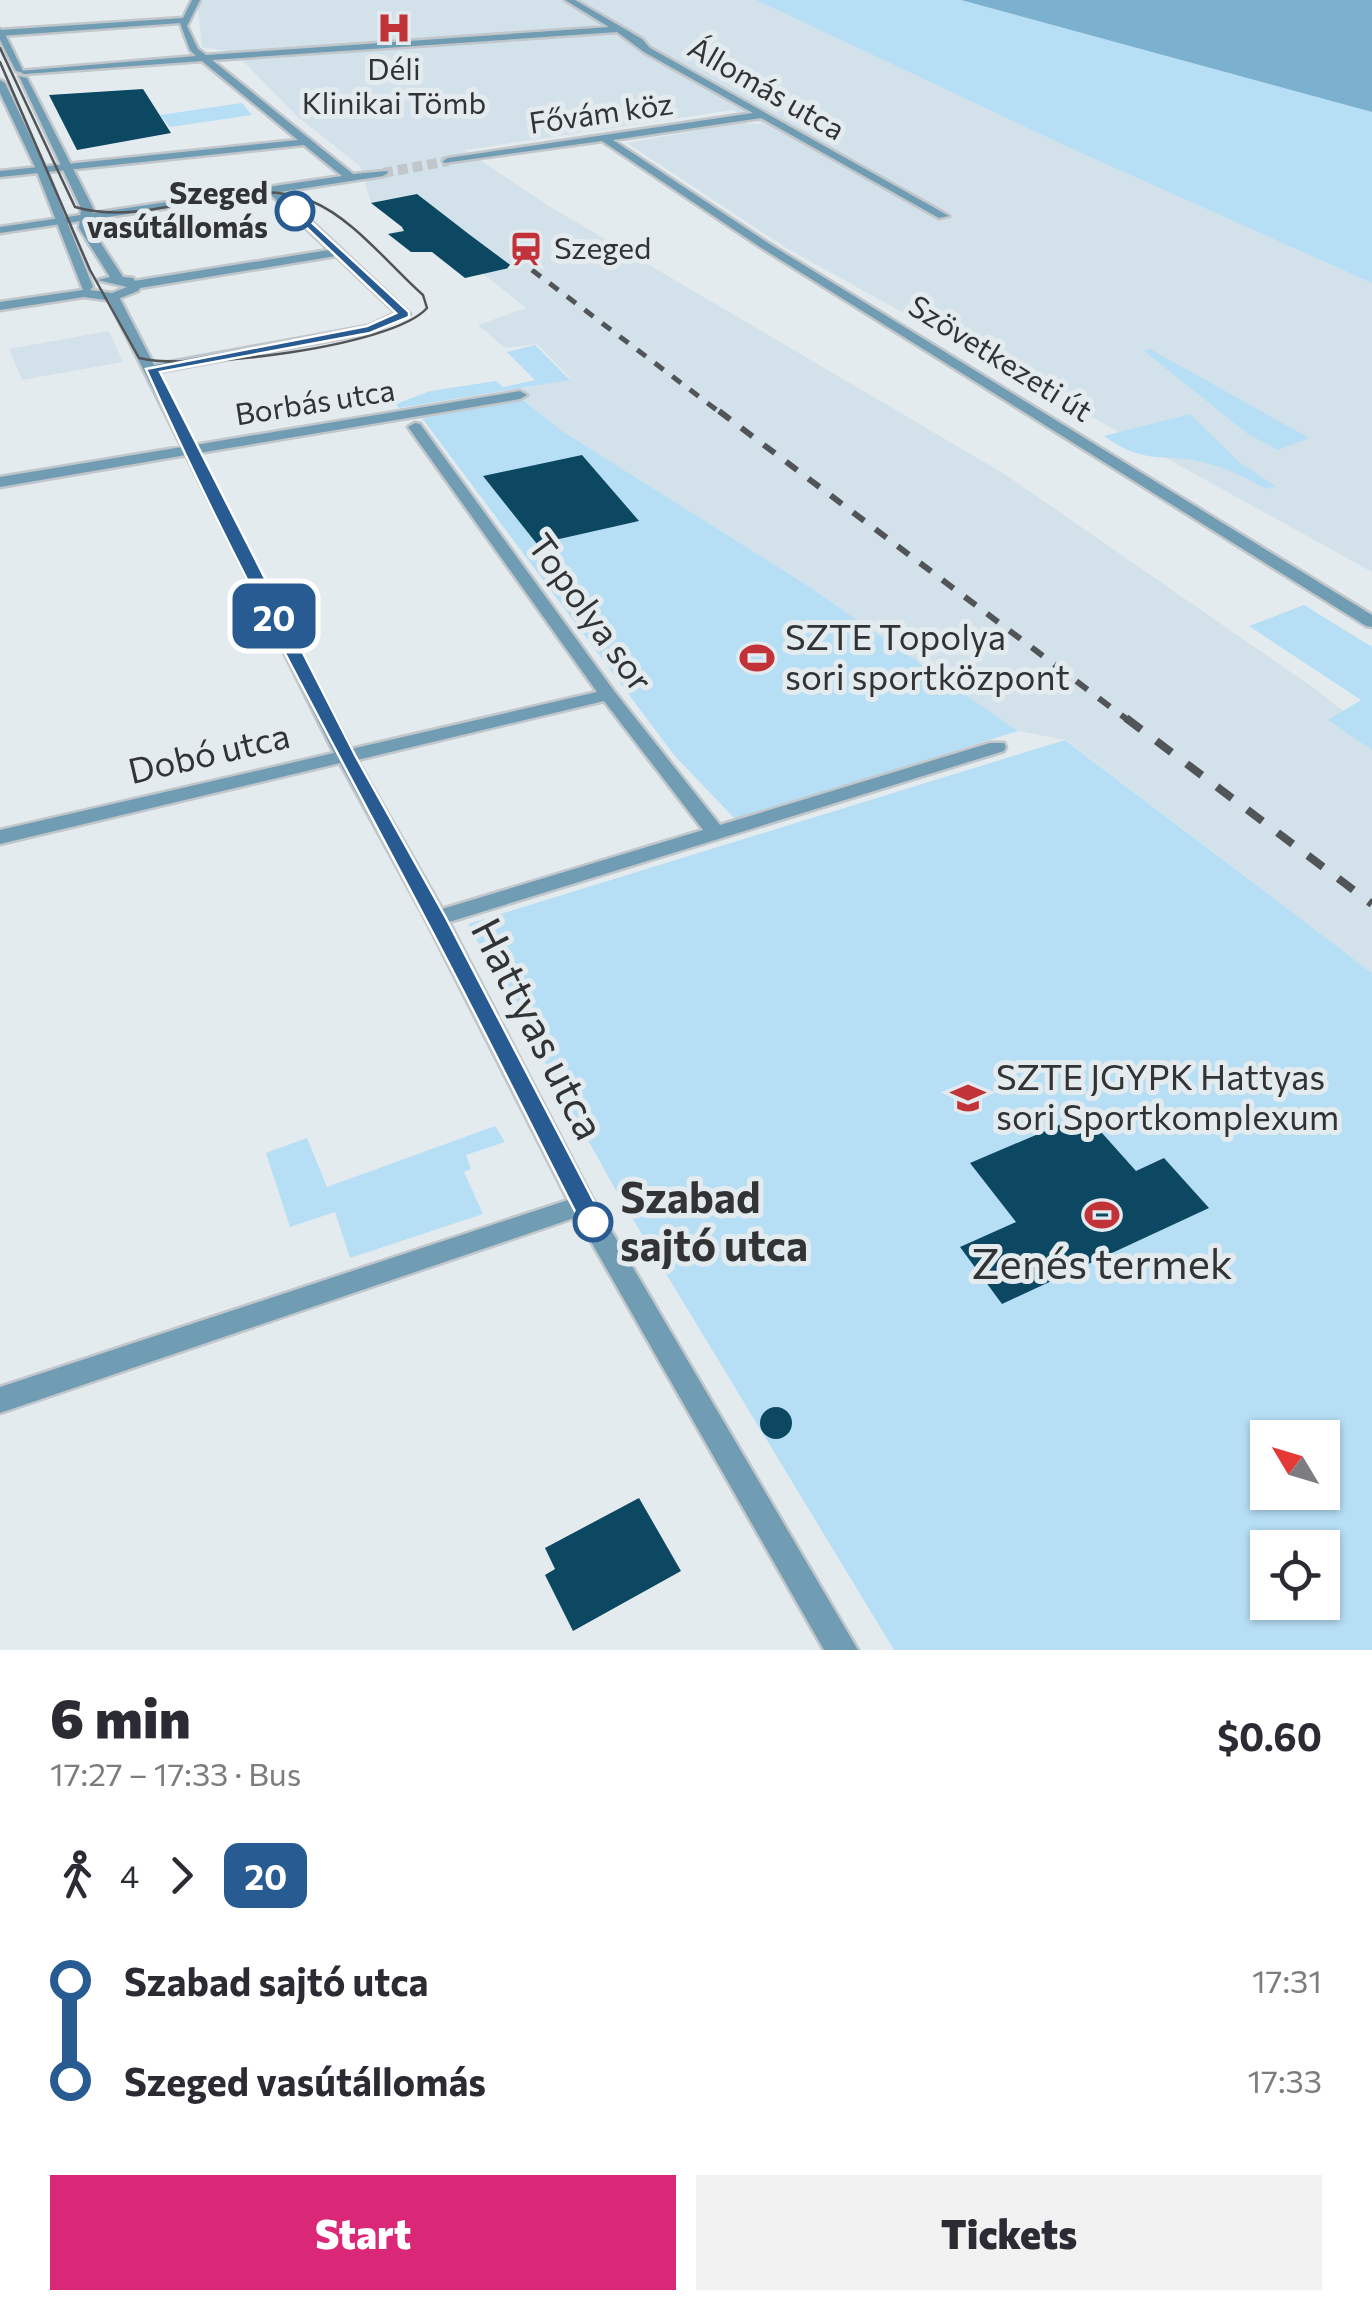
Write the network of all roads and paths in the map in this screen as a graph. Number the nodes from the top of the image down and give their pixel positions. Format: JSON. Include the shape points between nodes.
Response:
{"nodes":[{"id":1,"x":196,"y":0,"type":"edge"},
{"id":2,"x":569,"y":0,"type":"edge"},
{"id":3,"x":187,"y":20,"type":"junction"},
{"id":4,"x":618,"y":29,"type":"junction"},
{"id":5,"x":0,"y":33,"type":"edge"},
{"id":6,"x":199,"y":57,"type":"junction"},
{"id":7,"x":24,"y":74,"type":"junction"},
{"id":8,"x":2,"y":75,"type":"edge"},
{"id":9,"x":761,"y":115,"type":"junction"},
{"id":10,"x":604,"y":138,"type":"junction"},
{"id":11,"x":305,"y":142,"type":"junction"},
{"id":12,"x":448,"y":161,"type":"tunnel mouth"},
{"id":13,"x":66,"y":167,"type":"junction"},
{"id":14,"x":41,"y":170,"type":"junction"},
{"id":15,"x":0,"y":174,"type":"edge"},
{"id":16,"x":383,"y":174,"type":"tunnel mouth"},
{"id":17,"x":352,"y":178,"type":"junction"},
{"id":18,"x":271,"y":189,"type":"junction"},
{"id":19,"x":89,"y":216,"type":"junction"},
{"id":20,"x":944,"y":216,"type":"dead end"},
{"id":21,"x":62,"y":222,"type":"junction"},
{"id":22,"x":0,"y":230,"type":"edge"},
{"id":23,"x":341,"y":252,"type":"junction"},
{"id":24,"x":118,"y":279,"type":"junction"},
{"id":25,"x":134,"y":285,"type":"junction"},
{"id":26,"x":85,"y":290,"type":"junction"},
{"id":27,"x":114,"y":297,"type":"junction"},
{"id":28,"x":0,"y":306,"type":"edge"},
{"id":29,"x":153,"y":369,"type":"junction"},
{"id":30,"x":520,"y":395,"type":"dead end"},
{"id":31,"x":416,"y":427,"type":"dead end"},
{"id":32,"x":190,"y":451,"type":"junction"},
{"id":33,"x":0,"y":482,"type":"edge"},
{"id":34,"x":1372,"y":622,"type":"edge"},
{"id":35,"x":608,"y":696,"type":"junction"},
{"id":36,"x":997,"y":747,"type":"dead end"},
{"id":37,"x":345,"y":755,"type":"junction"},
{"id":38,"x":716,"y":833,"type":"junction"},
{"id":39,"x":0,"y":837,"type":"edge"},
{"id":40,"x":436,"y":918,"type":"junction"},
{"id":41,"x":583,"y":1206,"type":"junction"},
{"id":42,"x":0,"y":1400,"type":"edge"},
{"id":43,"x":842,"y":1650,"type":"edge"}],
"edges":[{"from":1,"to":3,"type":"street"},
{"from":2,"to":4,"type":"street","name":"Állomás utca"},
{"from":3,"to":5,"type":"street"},
{"from":3,"to":6,"type":"street","via":[[186,38]]},
{"from":4,"to":6,"type":"street"},
{"from":4,"to":9,"type":"street","name":"Állomás utca"},
{"from":5,"to":7,"type":"street"},
{"from":6,"to":7,"type":"street"},
{"from":6,"to":7,"type":"street"},
{"from":6,"to":11,"type":"street"},
{"from":7,"to":8,"type":"street"},
{"from":7,"to":13,"type":"street"},
{"from":8,"to":14,"type":"street"},
{"from":9,"to":10,"type":"street","name":"Fővám köz"},
{"from":9,"to":20,"type":"street","name":"Állomás utca"},
{"from":10,"to":12,"type":"street","name":"Fővám köz"},
{"from":10,"to":34,"type":"street","name":"Szövetkezeti út","via":[[764,246]]},
{"from":11,"to":13,"type":"street"},
{"from":11,"to":17,"type":"street"},
{"from":13,"to":14,"type":"street"},
{"from":13,"to":19,"type":"street"},
{"from":14,"to":15,"type":"street"},
{"from":14,"to":21,"type":"street"},
{"from":16,"to":17,"type":"street"},
{"from":17,"to":18,"type":"street"},
{"from":18,"to":19,"type":"street"},
{"from":18,"to":23,"type":"street"},
{"from":19,"to":21,"type":"street"},
{"from":19,"to":24,"type":"street","via":[[84,228]]},
{"from":21,"to":22,"type":"street"},
{"from":21,"to":26,"type":"street"},
{"from":23,"to":25,"type":"street"},
{"from":23,"to":29,"type":"street","via":[[401,307],[400,319]]},
{"from":24,"to":25,"type":"street"},
{"from":24,"to":26,"type":"street"},
{"from":25,"to":27,"type":"street"},
{"from":26,"to":27,"type":"street"},
{"from":26,"to":28,"type":"street"},
{"from":27,"to":29,"type":"street","name":"Hattyas utca"},
{"from":29,"to":32,"type":"street","name":"Hattyas utca"},
{"from":30,"to":32,"type":"street","name":"Borbás utca"},
{"from":31,"to":35,"type":"street","name":"Topolya sor"},
{"from":32,"to":33,"type":"street","name":"Borbás utca"},
{"from":32,"to":37,"type":"street","name":"Hattyas utca"},
{"from":35,"to":37,"type":"street","name":"Dobó utca"},
{"from":35,"to":38,"type":"street","name":"Topolya sor"},
{"from":36,"to":38,"type":"street"},
{"from":37,"to":39,"type":"street","name":"Dobó utca"},
{"from":37,"to":40,"type":"street","name":"Hattyas utca"},
{"from":38,"to":40,"type":"street"},
{"from":40,"to":41,"type":"street","name":"Hattyas utca"},
{"from":41,"to":42,"type":"street"},
{"from":41,"to":43,"type":"street","name":"Hattyas utca"}]}
